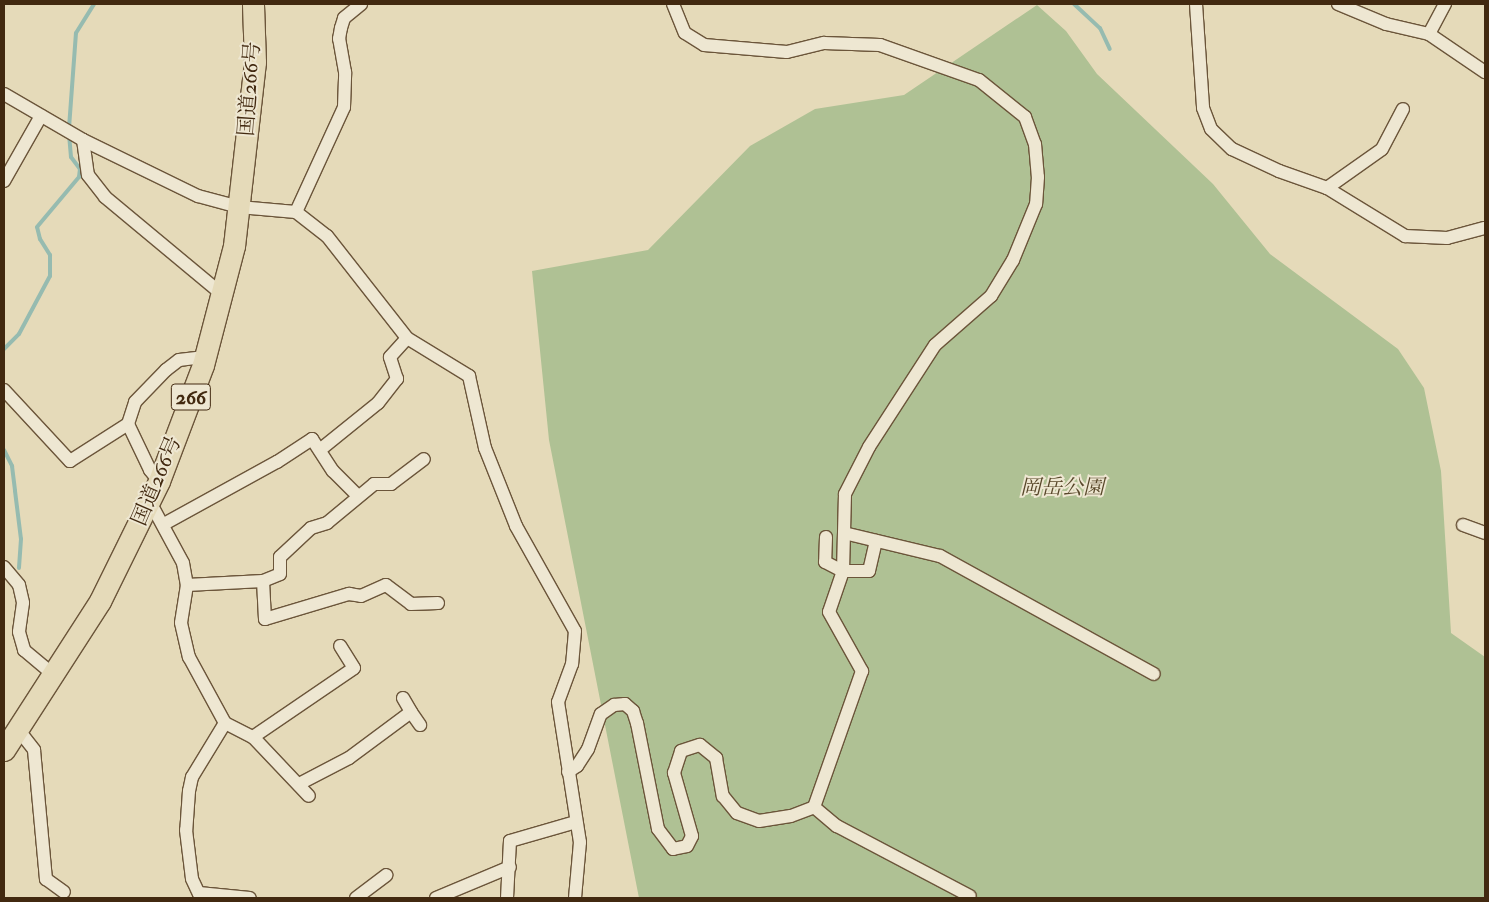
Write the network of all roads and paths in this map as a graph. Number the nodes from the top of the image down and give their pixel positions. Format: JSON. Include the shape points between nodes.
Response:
{"nodes":[{"id":1,"x":253,"y":4,"type":"edge"},
{"id":2,"x":361,"y":4,"type":"edge"},
{"id":3,"x":673,"y":4,"type":"edge"},
{"id":4,"x":1196,"y":4,"type":"edge"},
{"id":5,"x":1338,"y":4,"type":"edge"},
{"id":6,"x":1445,"y":4,"type":"edge"},
{"id":7,"x":1429,"y":34,"type":"junction"},
{"id":8,"x":1485,"y":72,"type":"edge"},
{"id":9,"x":4,"y":94,"type":"edge"},
{"id":10,"x":1403,"y":109,"type":"dead end"},
{"id":11,"x":41,"y":116,"type":"junction"},
{"id":12,"x":79,"y":136,"type":"junction"},
{"id":13,"x":4,"y":181,"type":"edge"},
{"id":14,"x":1327,"y":188,"type":"junction"},
{"id":15,"x":239,"y":207,"type":"junction"},
{"id":16,"x":296,"y":212,"type":"junction"},
{"id":17,"x":1485,"y":228,"type":"edge"},
{"id":18,"x":223,"y":294,"type":"junction"},
{"id":19,"x":407,"y":338,"type":"junction"},
{"id":20,"x":205,"y":357,"type":"junction"},
{"id":21,"x":4,"y":390,"type":"edge"},
{"id":22,"x":128,"y":424,"type":"junction"},
{"id":23,"x":321,"y":449,"type":"junction"},
{"id":24,"x":424,"y":459,"type":"dead end"},
{"id":25,"x":159,"y":481,"type":"junction"},
{"id":26,"x":358,"y":496,"type":"junction"},
{"id":27,"x":150,"y":502,"type":"junction"},
{"id":28,"x":164,"y":524,"type":"junction"},
{"id":29,"x":1463,"y":525,"type":"dead end"},
{"id":30,"x":844,"y":533,"type":"junction"},
{"id":31,"x":1485,"y":533,"type":"edge"},
{"id":32,"x":826,"y":537,"type":"dead end"},
{"id":33,"x":876,"y":540,"type":"junction"},
{"id":34,"x":4,"y":567,"type":"edge"},
{"id":35,"x":843,"y":571,"type":"junction"},
{"id":36,"x":263,"y":581,"type":"junction"},
{"id":37,"x":187,"y":585,"type":"junction"},
{"id":38,"x":438,"y":603,"type":"dead end"},
{"id":39,"x":340,"y":646,"type":"dead end"},
{"id":40,"x":53,"y":674,"type":"junction"},
{"id":41,"x":1154,"y":674,"type":"dead end"},
{"id":42,"x":403,"y":698,"type":"dead end"},
{"id":43,"x":412,"y":712,"type":"junction"},
{"id":44,"x":225,"y":722,"type":"junction"},
{"id":45,"x":420,"y":725,"type":"dead end"},
{"id":46,"x":18,"y":728,"type":"junction"},
{"id":47,"x":253,"y":737,"type":"junction"},
{"id":48,"x":4,"y":750,"type":"edge"},
{"id":49,"x":568,"y":772,"type":"junction"},
{"id":50,"x":299,"y":784,"type":"junction"},
{"id":51,"x":309,"y":796,"type":"dead end"},
{"id":52,"x":814,"y":808,"type":"junction"},
{"id":53,"x":576,"y":822,"type":"junction"},
{"id":54,"x":510,"y":867,"type":"junction"},
{"id":55,"x":386,"y":875,"type":"dead end"},
{"id":56,"x":64,"y":892,"type":"dead end"},
{"id":57,"x":200,"y":896,"type":"edge"},
{"id":58,"x":970,"y":896,"type":"dead end"},
{"id":59,"x":250,"y":898,"type":"edge"},
{"id":60,"x":356,"y":898,"type":"edge"},
{"id":61,"x":436,"y":898,"type":"edge"},
{"id":62,"x":507,"y":898,"type":"edge"},
{"id":63,"x":574,"y":898,"type":"edge"}],
"edges":[{"from":1,"to":15,"type":"highway","name":"国道266号","number":"266","via":[[255,62]]},
{"from":2,"to":16,"type":"street","via":[[344,18],[339,39],[345,72],[344,107]]},
{"from":3,"to":30,"type":"street","via":[[685,33],[704,45],[787,52],[824,42],[880,44],[979,80],[1025,117],[1035,144],[1036,204],[1013,260],[991,296],[935,345],[869,447],[845,494]]},
{"from":4,"to":14,"type":"street","via":[[1203,108],[1211,129],[1232,149],[1279,172]]},
{"from":5,"to":7,"type":"street","via":[[1386,24]]},
{"from":6,"to":7,"type":"street"},
{"from":7,"to":8,"type":"street"},
{"from":9,"to":11,"type":"street"},
{"from":10,"to":14,"type":"street","via":[[1382,149]]},
{"from":11,"to":12,"type":"street"},
{"from":11,"to":13,"type":"street"},
{"from":12,"to":15,"type":"street","via":[[198,196]]},
{"from":12,"to":18,"type":"street","via":[[88,175],[105,197]]},
{"from":14,"to":17,"type":"street","via":[[1405,236],[1447,238]]},
{"from":15,"to":16,"type":"street"},
{"from":15,"to":18,"type":"highway","name":"国道266号","number":"266"},
{"from":16,"to":19,"type":"street","via":[[327,236]]},
{"from":18,"to":20,"type":"highway","name":"国道266号","number":"266"},
{"from":19,"to":23,"type":"street","via":[[390,357],[396,379],[378,403]]},
{"from":19,"to":49,"type":"street","via":[[469,376],[485,448],[516,526],[575,631],[572,664],[558,702]]},
{"from":20,"to":22,"type":"street","via":[[178,360],[166,370],[135,402]]},
{"from":20,"to":25,"type":"highway","name":"国道266号","number":"266"},
{"from":21,"to":22,"type":"street","via":[[70,461]]},
{"from":22,"to":25,"type":"street","via":[[150,470]]},
{"from":23,"to":26,"type":"street","via":[[333,471]]},
{"from":23,"to":28,"type":"street","via":[[312,439],[277,462]]},
{"from":24,"to":26,"type":"street","via":[[390,484],[374,484]]},
{"from":25,"to":27,"type":"highway","name":"国道266号","number":"266"},
{"from":26,"to":36,"type":"street","via":[[327,523],[311,528],[280,557],[280,574]]},
{"from":27,"to":28,"type":"street"},
{"from":27,"to":40,"type":"highway","name":"国道266号","number":"266","via":[[100,601]]},
{"from":28,"to":37,"type":"street","via":[[183,563]]},
{"from":29,"to":31,"type":"street"},
{"from":30,"to":33,"type":"street"},
{"from":30,"to":35,"type":"street"},
{"from":32,"to":35,"type":"street","via":[[825,562]]},
{"from":33,"to":35,"type":"street","via":[[869,570]]},
{"from":33,"to":41,"type":"street","via":[[940,556]]},
{"from":34,"to":40,"type":"street","via":[[19,585],[23,603],[19,632],[24,650]]},
{"from":35,"to":52,"type":"street","via":[[829,612],[862,671]]},
{"from":36,"to":37,"type":"street"},
{"from":36,"to":38,"type":"street","via":[[265,619],[349,594],[361,596],[386,585],[411,604]]},
{"from":37,"to":44,"type":"street","via":[[181,623],[189,657]]},
{"from":39,"to":47,"type":"street","via":[[354,668]]},
{"from":40,"to":46,"type":"highway","name":"国道266号","number":"266"},
{"from":42,"to":43,"type":"street"},
{"from":43,"to":45,"type":"street"},
{"from":43,"to":50,"type":"street","via":[[349,758]]},
{"from":44,"to":47,"type":"street"},
{"from":44,"to":57,"type":"street","via":[[192,777],[186,830],[192,879]]},
{"from":46,"to":48,"type":"highway","name":"国道266号","number":"266"},
{"from":46,"to":56,"type":"street","via":[[34,750],[46,879]]},
{"from":47,"to":50,"type":"street"},
{"from":49,"to":52,"type":"street","via":[[577,766],[588,748],[601,714],[614,705],[625,704],[633,711],[637,724],[658,829],[673,849],[687,846],[692,836],[674,773],[681,751],[700,745],[716,758],[723,796],[738,813],[759,820],[791,816]]},
{"from":49,"to":53,"type":"street"},
{"from":50,"to":51,"type":"street"},
{"from":52,"to":58,"type":"street","via":[[837,826]]},
{"from":53,"to":54,"type":"street","via":[[510,841]]},
{"from":53,"to":63,"type":"street","via":[[580,842]]},
{"from":54,"to":61,"type":"street"},
{"from":54,"to":62,"type":"street"},
{"from":55,"to":60,"type":"street"},
{"from":57,"to":59,"type":"street"}]}
